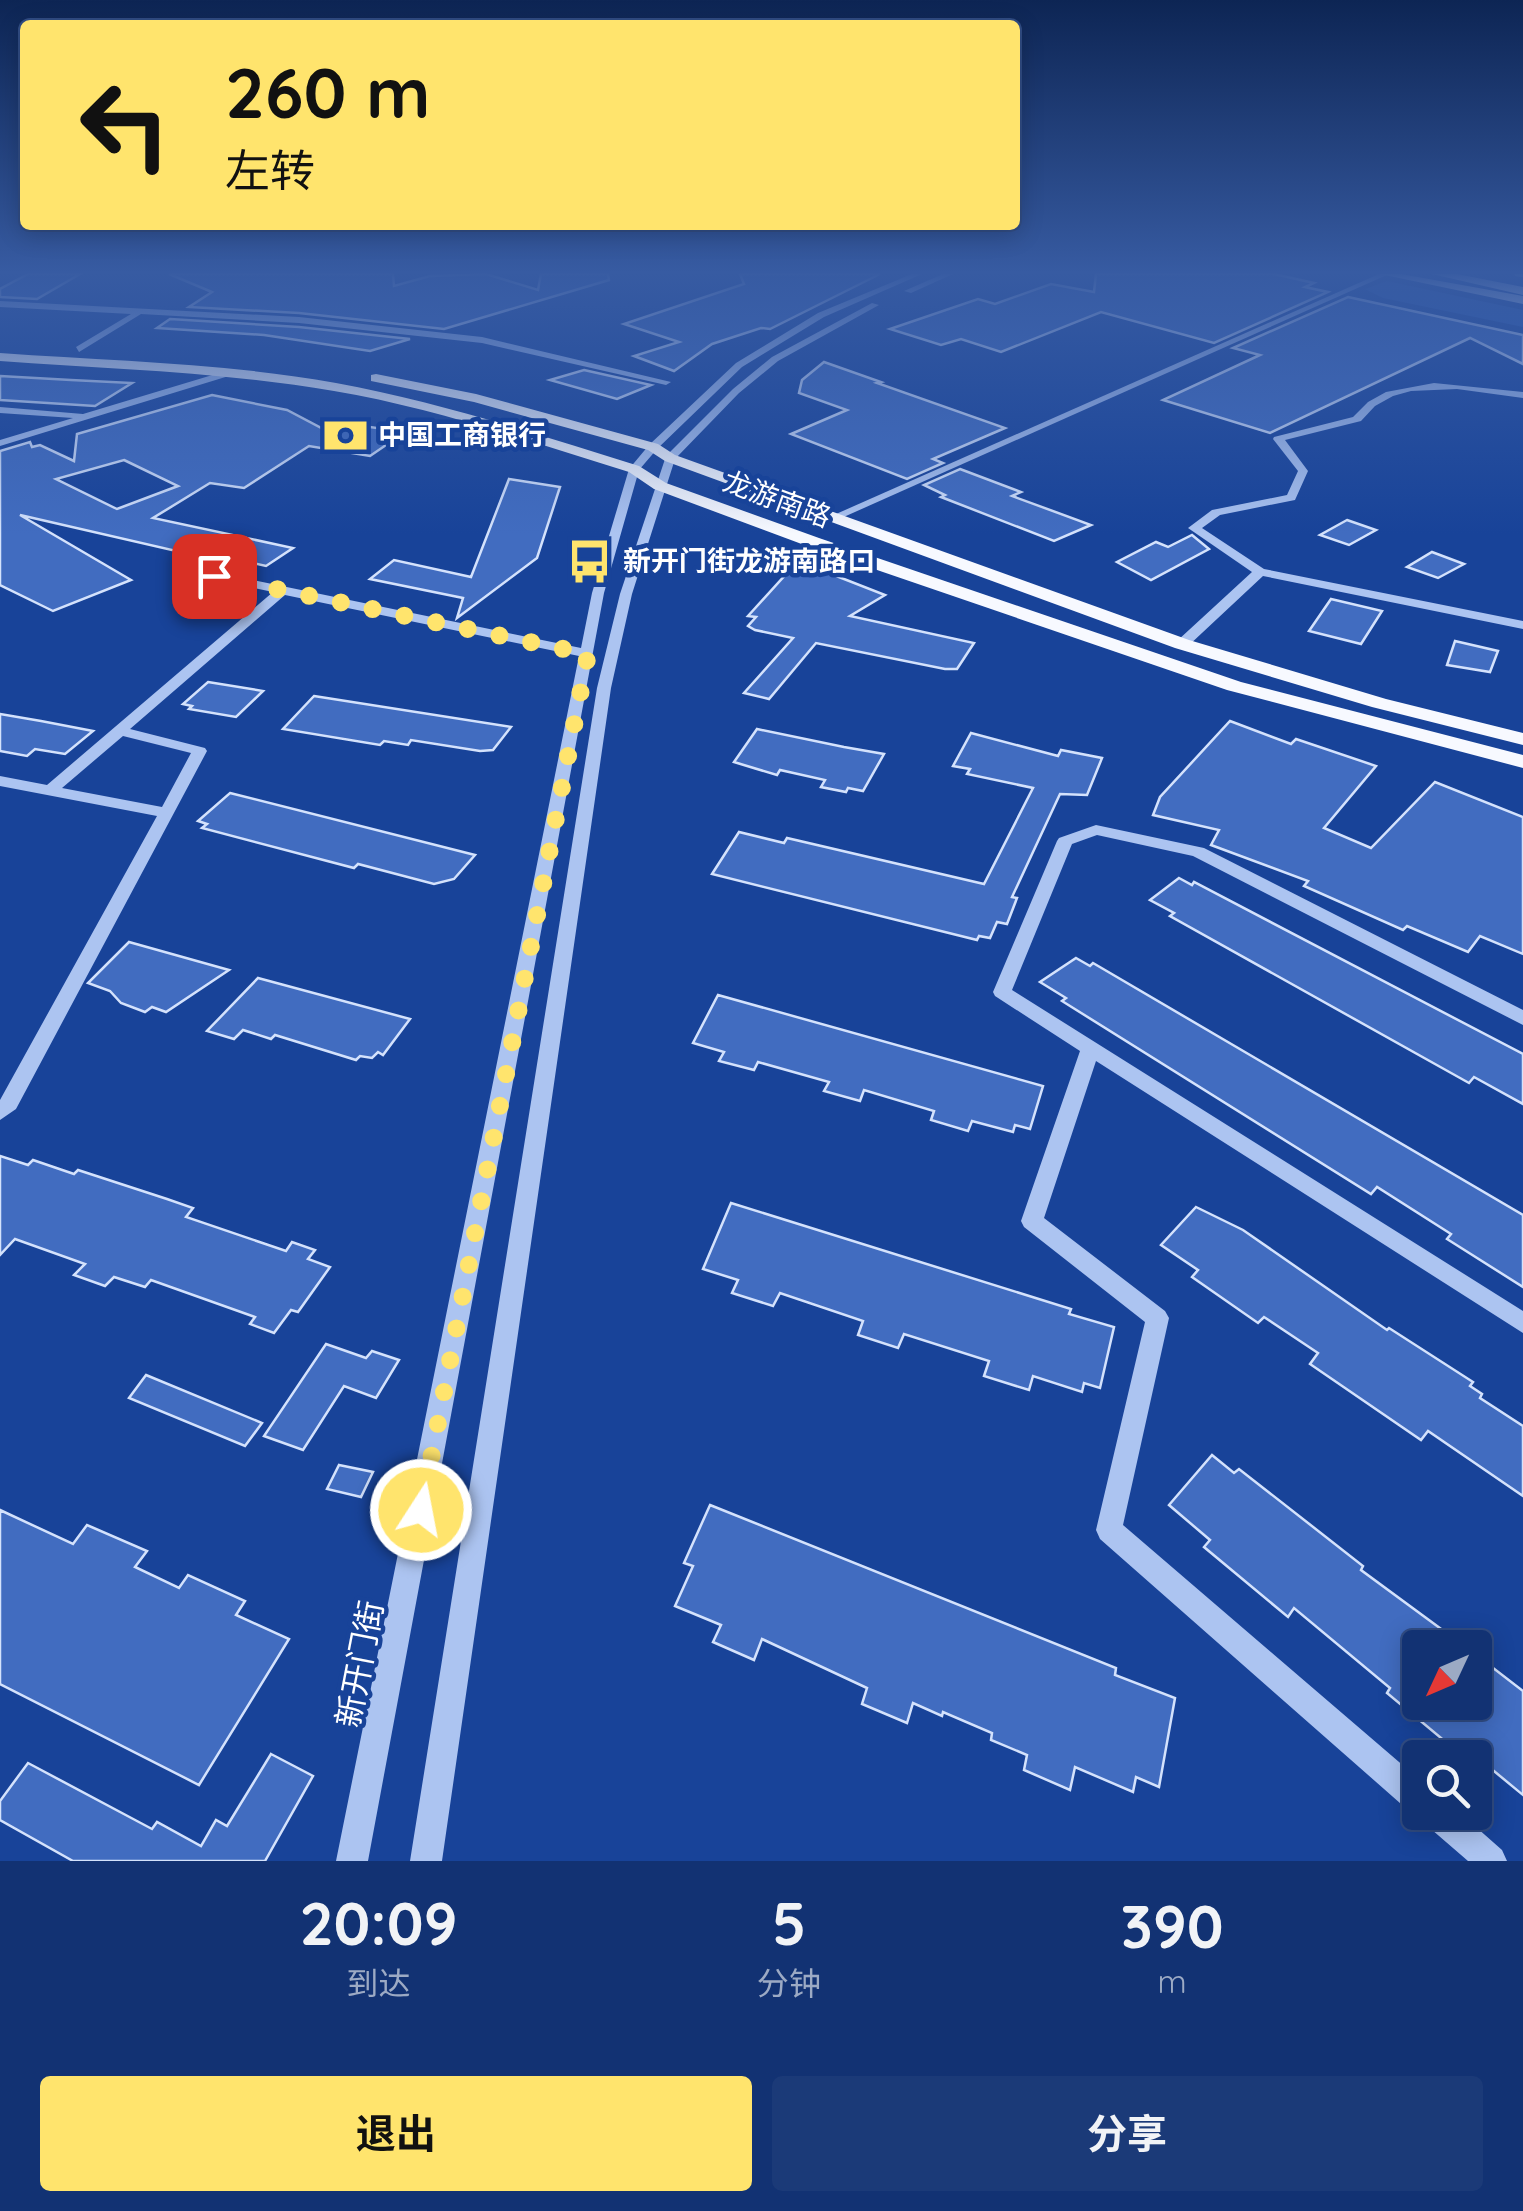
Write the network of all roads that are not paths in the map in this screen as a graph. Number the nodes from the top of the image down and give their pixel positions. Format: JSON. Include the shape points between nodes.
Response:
{"nodes":[{"id":1,"x":43,"y":361,"type":"edge"},
{"id":2,"x":258,"y":361,"type":"edge"},
{"id":3,"x":573,"y":361,"type":"edge"},
{"id":4,"x":746,"y":361,"type":"edge"},
{"id":5,"x":773,"y":361,"type":"edge"},
{"id":6,"x":1189,"y":361,"type":"edge"},
{"id":7,"x":229,"y":373,"type":"junction"},
{"id":8,"x":666,"y":382,"type":"dead end"},
{"id":9,"x":1523,"y":395,"type":"edge"},
{"id":10,"x":0,"y":410,"type":"edge"},
{"id":11,"x":89,"y":415,"type":"junction"},
{"id":12,"x":0,"y":442,"type":"edge"},
{"id":13,"x":661,"y":452,"type":"junction"},
{"id":14,"x":634,"y":468,"type":"junction"},
{"id":15,"x":660,"y":486,"type":"junction"},
{"id":16,"x":833,"y":518,"type":"junction"},
{"id":17,"x":1260,"y":572,"type":"junction"},
{"id":18,"x":214,"y":576,"type":"dead end"},
{"id":19,"x":283,"y":590,"type":"junction"},
{"id":20,"x":1521,"y":629,"type":"edge"},
{"id":21,"x":1182,"y":644,"type":"junction"},
{"id":22,"x":588,"y":654,"type":"junction"},
{"id":23,"x":120,"y":731,"type":"junction"},
{"id":24,"x":1523,"y":738,"type":"edge"},
{"id":25,"x":1523,"y":762,"type":"edge"},
{"id":26,"x":0,"y":781,"type":"edge"},
{"id":27,"x":50,"y":791,"type":"junction"},
{"id":28,"x":166,"y":812,"type":"junction"},
{"id":29,"x":1523,"y":1018,"type":"edge"},
{"id":30,"x":1090,"y":1050,"type":"junction"},
{"id":31,"x":0,"y":1112,"type":"edge"},
{"id":32,"x":1523,"y":1323,"type":"edge"},
{"id":33,"x":1402,"y":1784,"type":"edge"},
{"id":34,"x":1456,"y":1830,"type":"edge"},
{"id":35,"x":352,"y":1861,"type":"edge"},
{"id":36,"x":426,"y":1861,"type":"edge"},
{"id":37,"x":1491,"y":1861,"type":"edge"}],
"edges":[{"from":1,"to":7,"type":"main road","name":"龙游南路"},
{"from":2,"to":13,"type":"main road","name":"龙游南路","via":[[476,398]]},
{"from":3,"to":8,"type":"street"},
{"from":4,"to":13,"type":"street","name":"新开门街"},
{"from":5,"to":13,"type":"street","name":"新开门街"},
{"from":6,"to":16,"type":"street"},
{"from":7,"to":11,"type":"street"},
{"from":7,"to":14,"type":"main road","name":"龙游南路","via":[[372,394]]},
{"from":9,"to":17,"type":"street","via":[[1454,386],[1403,390],[1368,404],[1358,419],[1278,438],[1303,470],[1291,498],[1216,512],[1194,528]]},
{"from":10,"to":11,"type":"street"},
{"from":11,"to":12,"type":"street"},
{"from":13,"to":14,"type":"street","name":"新开门街"},
{"from":13,"to":15,"type":"street","name":"新开门街"},
{"from":13,"to":16,"type":"main road","name":"龙游南路"},
{"from":14,"to":15,"type":"main road","name":"龙游南路"},
{"from":14,"to":22,"type":"street","name":"新开门街"},
{"from":15,"to":25,"type":"main road","name":"龙游南路","via":[[1234,686]]},
{"from":15,"to":36,"type":"street","name":"新开门街","via":[[604,688]]},
{"from":16,"to":21,"type":"main road","name":"龙游南路"},
{"from":17,"to":20,"type":"street"},
{"from":17,"to":21,"type":"street"},
{"from":18,"to":19,"type":"street"},
{"from":19,"to":22,"type":"street"},
{"from":19,"to":23,"type":"street"},
{"from":21,"to":24,"type":"main road","name":"龙游南路"},
{"from":22,"to":35,"type":"street","name":"新开门街"},
{"from":23,"to":27,"type":"street"},
{"from":23,"to":28,"type":"street","via":[[200,750]]},
{"from":26,"to":27,"type":"street"},
{"from":27,"to":28,"type":"street"},
{"from":28,"to":31,"type":"street"},
{"from":29,"to":30,"type":"street","via":[[1198,852],[1096,830],[1065,840],[1002,992]]},
{"from":30,"to":32,"type":"street"},
{"from":30,"to":33,"type":"street","via":[[1032,1221],[1157,1318],[1109,1530]]},
{"from":34,"to":37,"type":"street"}]}
